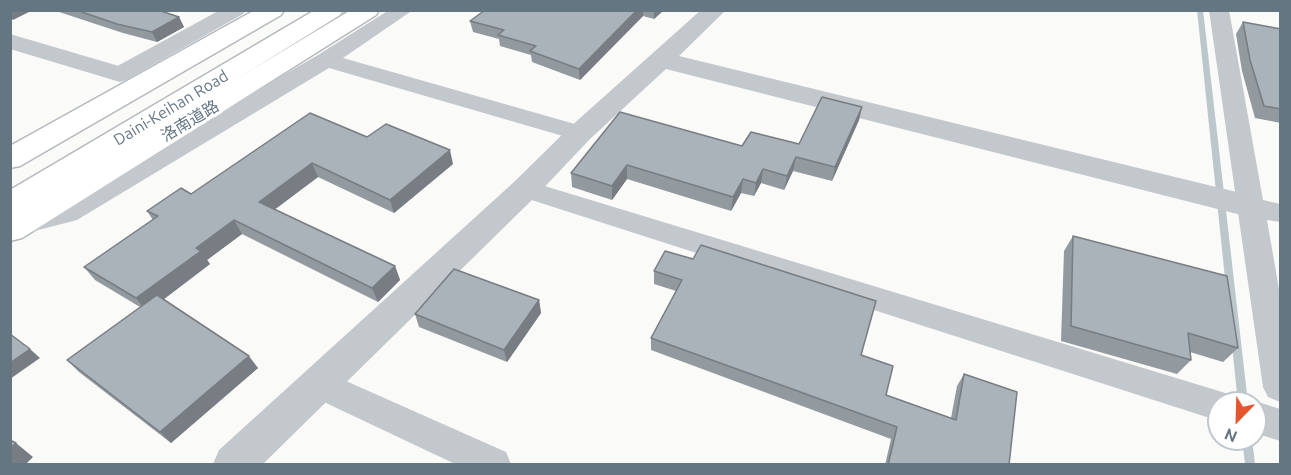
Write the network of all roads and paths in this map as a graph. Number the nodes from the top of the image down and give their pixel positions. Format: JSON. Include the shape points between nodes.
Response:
{"nodes":[{"id":1,"x":236,"y":10,"type":"edge"},
{"id":2,"x":273,"y":10,"type":"edge"},
{"id":3,"x":305,"y":10,"type":"edge"},
{"id":4,"x":332,"y":10,"type":"edge"},
{"id":5,"x":368,"y":10,"type":"edge"},
{"id":6,"x":403,"y":10,"type":"edge"},
{"id":7,"x":715,"y":10,"type":"edge"},
{"id":8,"x":1219,"y":10,"type":"edge"},
{"id":9,"x":10,"y":41,"type":"edge"},
{"id":10,"x":326,"y":60,"type":"junction"},
{"id":11,"x":662,"y":60,"type":"junction"},
{"id":12,"x":120,"y":74,"type":"junction"},
{"id":13,"x":580,"y":133,"type":"junction"},
{"id":14,"x":10,"y":142,"type":"edge"},
{"id":15,"x":10,"y":159,"type":"edge"},
{"id":16,"x":10,"y":183,"type":"edge"},
{"id":17,"x":525,"y":189,"type":"junction"},
{"id":18,"x":1249,"y":206,"type":"junction"},
{"id":19,"x":1281,"y":213,"type":"edge"},
{"id":20,"x":13,"y":220,"type":"edge"},
{"id":21,"x":319,"y":384,"type":"junction"},
{"id":22,"x":1281,"y":387,"type":"edge"},
{"id":23,"x":1207,"y":402,"type":"edge"},
{"id":24,"x":234,"y":465,"type":"edge"},
{"id":25,"x":493,"y":465,"type":"edge"}],
"edges":[{"from":1,"to":12,"type":"street"},
{"from":2,"to":15,"type":"highway"},
{"from":3,"to":16,"type":"highway","name":"Daini-Keihan Road"},
{"from":4,"to":20,"type":"highway","name":"Daini-Keihan Road"},
{"from":5,"to":20,"type":"highway","name":"洛南道路"},
{"from":6,"to":10,"type":"street"},
{"from":7,"to":11,"type":"street"},
{"from":8,"to":18,"type":"street"},
{"from":9,"to":12,"type":"street"},
{"from":10,"to":13,"type":"street"},
{"from":10,"to":20,"type":"street","via":[[67,213]]},
{"from":11,"to":13,"type":"street"},
{"from":11,"to":18,"type":"street"},
{"from":12,"to":14,"type":"highway"},
{"from":13,"to":17,"type":"street"},
{"from":17,"to":21,"type":"street"},
{"from":17,"to":23,"type":"street"},
{"from":18,"to":19,"type":"street"},
{"from":18,"to":22,"type":"street"},
{"from":21,"to":24,"type":"street"},
{"from":21,"to":25,"type":"street"}]}
